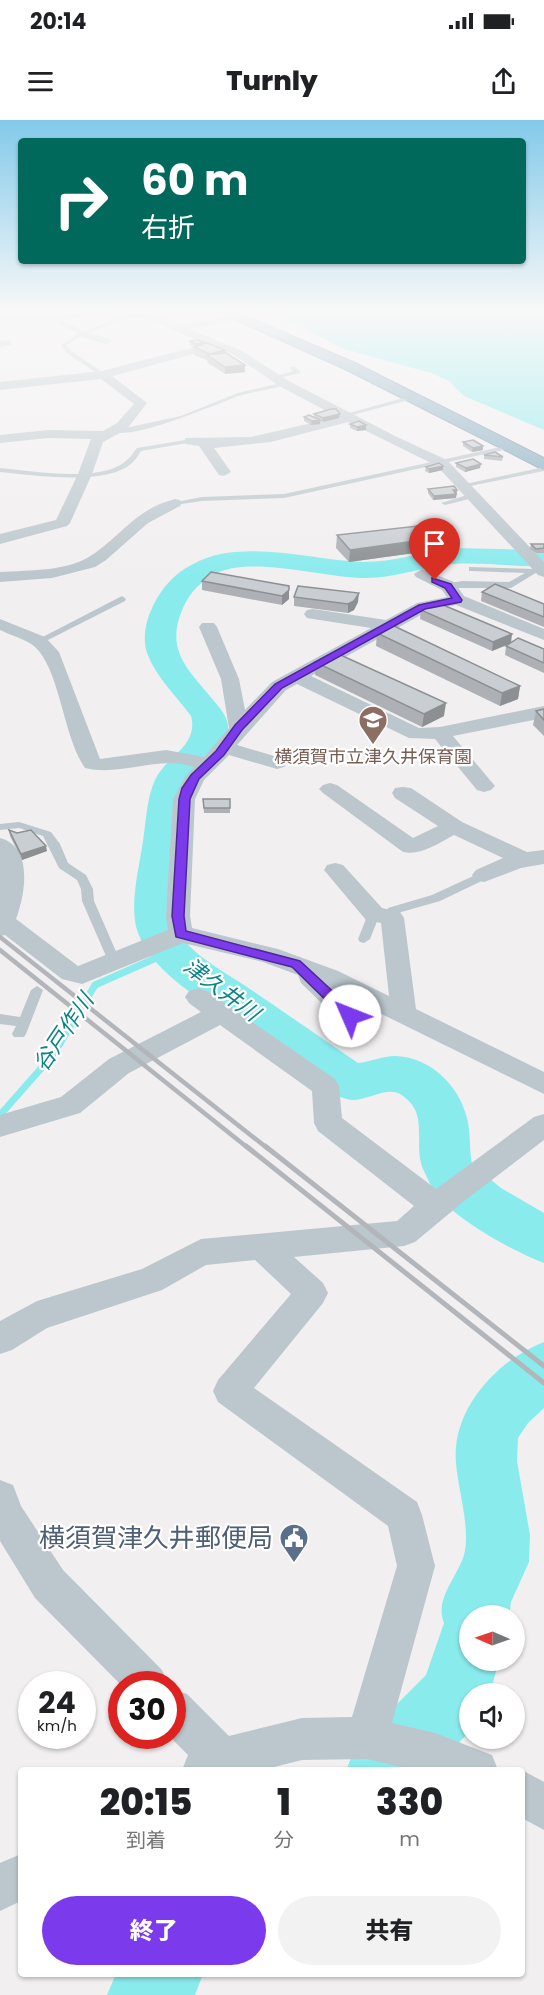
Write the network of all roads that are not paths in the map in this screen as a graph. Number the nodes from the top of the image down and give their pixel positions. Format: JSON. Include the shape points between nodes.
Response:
{"nodes":[{"id":1,"x":139,"y":400,"type":"edge"},
{"id":2,"x":224,"y":400,"type":"edge"},
{"id":3,"x":317,"y":400,"type":"edge"},
{"id":4,"x":402,"y":400,"type":"edge"},
{"id":5,"x":421,"y":400,"type":"edge"},
{"id":6,"x":347,"y":417,"type":"junction"},
{"id":7,"x":109,"y":433,"type":"junction"},
{"id":8,"x":0,"y":439,"type":"edge"},
{"id":9,"x":198,"y":442,"type":"junction"},
{"id":10,"x":510,"y":447,"type":"junction"},
{"id":11,"x":438,"y":457,"type":"junction"},
{"id":12,"x":544,"y":467,"type":"edge"},
{"id":13,"x":0,"y":470,"type":"edge"},
{"id":14,"x":224,"y":472,"type":"dead end"},
{"id":15,"x":85,"y":474,"type":"junction"},
{"id":16,"x":470,"y":490,"type":"junction"},
{"id":17,"x":175,"y":503,"type":"joint"},
{"id":18,"x":445,"y":503,"type":"edge"},
{"id":19,"x":0,"y":539,"type":"edge"},
{"id":20,"x":472,"y":569,"type":"dead end"},
{"id":21,"x":540,"y":570,"type":"edge"},
{"id":22,"x":1,"y":574,"type":"edge"},
{"id":23,"x":422,"y":574,"type":"dead end"},
{"id":24,"x":453,"y":593,"type":"junction"},
{"id":25,"x":122,"y":599,"type":"dead end"},
{"id":26,"x":313,"y":614,"type":"dead end"},
{"id":27,"x":0,"y":624,"type":"edge"},
{"id":28,"x":388,"y":626,"type":"junction"},
{"id":29,"x":208,"y":627,"type":"dead end"},
{"id":30,"x":544,"y":635,"type":"edge"},
{"id":31,"x":39,"y":641,"type":"junction"},
{"id":32,"x":296,"y":676,"type":"junction"},
{"id":33,"x":544,"y":712,"type":"edge"},
{"id":34,"x":239,"y":728,"type":"junction"},
{"id":35,"x":440,"y":733,"type":"junction"},
{"id":36,"x":223,"y":747,"type":"junction"},
{"id":37,"x":203,"y":763,"type":"junction"},
{"id":38,"x":277,"y":763,"type":"dead end"},
{"id":39,"x":484,"y":786,"type":"dead end"},
{"id":40,"x":330,"y":789,"type":"dead end"},
{"id":41,"x":403,"y":793,"type":"dead end"},
{"id":42,"x":0,"y":827,"type":"edge"},
{"id":43,"x":454,"y":827,"type":"junction"},
{"id":44,"x":0,"y":845,"type":"edge"},
{"id":45,"x":533,"y":858,"type":"edge"},
{"id":46,"x":335,"y":870,"type":"dead end"},
{"id":47,"x":484,"y":875,"type":"joint"},
{"id":48,"x":383,"y":916,"type":"junction"},
{"id":49,"x":2,"y":925,"type":"edge"},
{"id":50,"x":171,"y":938,"type":"junction"},
{"id":51,"x":364,"y":939,"type":"dead end"},
{"id":52,"x":115,"y":963,"type":"junction"},
{"id":53,"x":296,"y":964,"type":"junction"},
{"id":54,"x":37,"y":990,"type":"dead end"},
{"id":55,"x":198,"y":997,"type":"dead end"},
{"id":56,"x":220,"y":1014,"type":"junction"},
{"id":57,"x":404,"y":1014,"type":"junction"},
{"id":58,"x":350,"y":1016,"type":"dead end"},
{"id":59,"x":0,"y":1019,"type":"edge"},
{"id":60,"x":544,"y":1084,"type":"edge"},
{"id":61,"x":544,"y":1125,"type":"edge"},
{"id":62,"x":0,"y":1126,"type":"edge"},
{"id":63,"x":454,"y":1192,"type":"junction"},
{"id":64,"x":260,"y":1245,"type":"junction"},
{"id":65,"x":0,"y":1339,"type":"edge"},
{"id":66,"x":0,"y":1498,"type":"edge"},
{"id":67,"x":135,"y":1671,"type":"edge"},
{"id":68,"x":186,"y":1728,"type":"edge"},
{"id":69,"x":375,"y":1740,"type":"junction"},
{"id":70,"x":213,"y":1765,"type":"edge"},
{"id":71,"x":469,"y":1767,"type":"edge"},
{"id":72,"x":525,"y":1794,"type":"edge"},
{"id":73,"x":544,"y":1808,"type":"edge"},
{"id":74,"x":18,"y":1878,"type":"edge"},
{"id":75,"x":0,"y":1888,"type":"edge"}],
"edges":[{"from":1,"to":7,"type":"street","via":[[129,419]]},
{"from":2,"to":7,"type":"lane","via":[[183,417]]},
{"from":3,"to":6,"type":"street"},
{"from":4,"to":6,"type":"lane"},
{"from":5,"to":10,"type":"highway"},
{"from":6,"to":9,"type":"street","via":[[274,438],[216,446]]},
{"from":6,"to":11,"type":"street"},
{"from":7,"to":8,"type":"street"},
{"from":7,"to":15,"type":"street","via":[[97,440]]},
{"from":9,"to":14,"type":"street"},
{"from":9,"to":15,"type":"lane","via":[[139,449],[128,464]]},
{"from":10,"to":11,"type":"lane"},
{"from":10,"to":12,"type":"highway"},
{"from":11,"to":16,"type":"street"},
{"from":11,"to":17,"type":"lane","via":[[284,496]]},
{"from":12,"to":16,"type":"lane"},
{"from":13,"to":15,"type":"lane","via":[[41,475]]},
{"from":15,"to":19,"type":"street","via":[[62,523]]},
{"from":16,"to":18,"type":"lane"},
{"from":16,"to":21,"type":"street"},
{"from":17,"to":22,"type":"street","via":[[148,515],[100,556],[80,566],[61,572]]},
{"from":20,"to":21,"type":"lane"},
{"from":21,"to":24,"type":"lane","via":[[511,585],[462,584]]},
{"from":23,"to":24,"type":"street"},
{"from":24,"to":28,"type":"street"},
{"from":24,"to":30,"type":"street"},
{"from":25,"to":31,"type":"lane"},
{"from":26,"to":28,"type":"street"},
{"from":27,"to":31,"type":"street"},
{"from":28,"to":32,"type":"street"},
{"from":29,"to":34,"type":"street","via":[[230,679]]},
{"from":31,"to":37,"type":"street","via":[[53,656],[92,764],[164,755],[181,755]]},
{"from":32,"to":34,"type":"street","via":[[269,694]]},
{"from":32,"to":35,"type":"street","via":[[416,734]]},
{"from":33,"to":35,"type":"street"},
{"from":34,"to":36,"type":"street"},
{"from":35,"to":39,"type":"street"},
{"from":36,"to":37,"type":"street"},
{"from":36,"to":38,"type":"street"},
{"from":37,"to":50,"type":"street","via":[[184,799],[178,916]]},
{"from":40,"to":43,"type":"street","via":[[411,847]]},
{"from":41,"to":43,"type":"street"},
{"from":42,"to":52,"type":"lane","via":[[19,825],[47,834],[63,865],[82,878]]},
{"from":43,"to":45,"type":"street"},
{"from":44,"to":49,"type":"street","via":[[9,856],[12,872]]},
{"from":45,"to":47,"type":"street","via":[[503,864]]},
{"from":46,"to":48,"type":"street"},
{"from":47,"to":48,"type":"lane","via":[[436,898]]},
{"from":48,"to":51,"type":"lane"},
{"from":48,"to":57,"type":"street"},
{"from":49,"to":52,"type":"street","via":[[71,973],[82,975]]},
{"from":50,"to":52,"type":"street"},
{"from":50,"to":53,"type":"street"},
{"from":53,"to":57,"type":"street"},
{"from":53,"to":58,"type":"street"},
{"from":54,"to":59,"type":"lane","via":[[22,1028]]},
{"from":55,"to":56,"type":"street"},
{"from":56,"to":62,"type":"street","via":[[119,1066],[70,1104]]},
{"from":56,"to":63,"type":"street","via":[[325,1086],[328,1123]]},
{"from":57,"to":60,"type":"street"},
{"from":61,"to":63,"type":"street"},
{"from":63,"to":64,"type":"street","via":[[404,1233]]},
{"from":64,"to":65,"type":"street","via":[[201,1252],[151,1280],[37,1316]]},
{"from":64,"to":69,"type":"street","via":[[312,1293],[230,1390],[404,1515],[416,1566]]},
{"from":66,"to":67,"type":"street","via":[[5,1515],[49,1584]]},
{"from":68,"to":70,"type":"street"},
{"from":69,"to":70,"type":"street","via":[[302,1739]]},
{"from":69,"to":71,"type":"street","via":[[435,1754]]},
{"from":72,"to":73,"type":"street"},
{"from":74,"to":75,"type":"street"}]}
